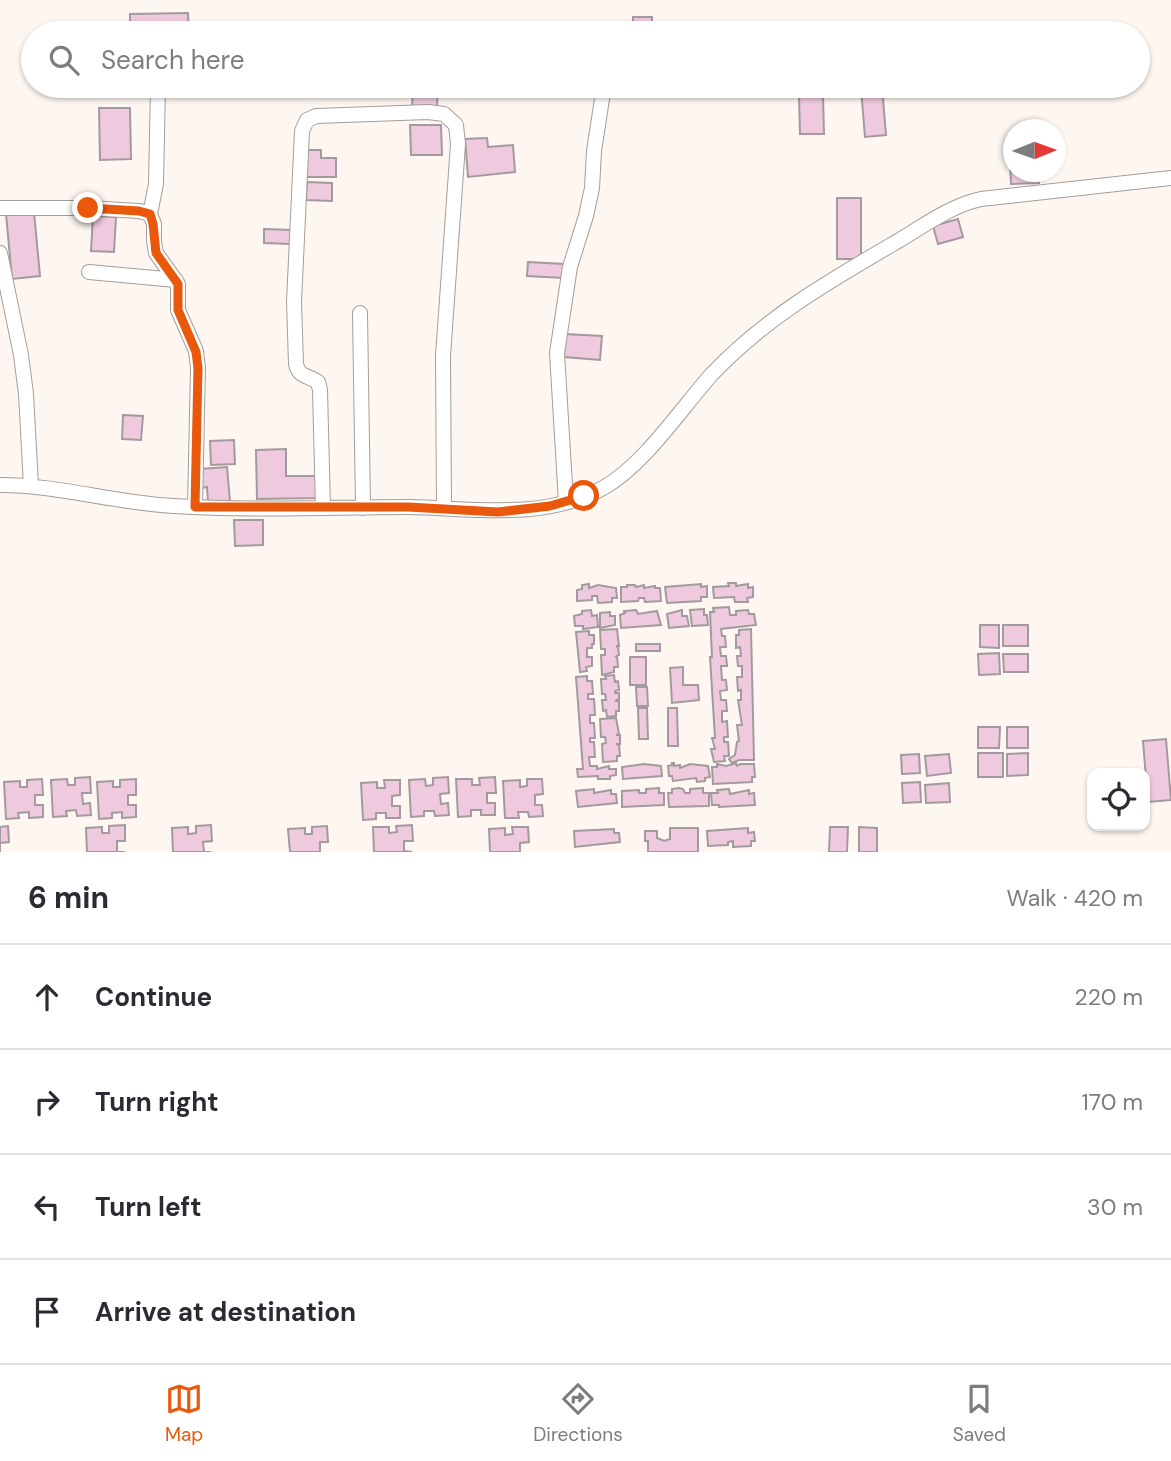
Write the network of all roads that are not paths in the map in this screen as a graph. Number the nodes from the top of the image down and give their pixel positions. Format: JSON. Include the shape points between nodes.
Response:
{"nodes":[{"id":1,"x":158,"y":98,"type":"edge"},
{"id":2,"x":602,"y":98,"type":"edge"},
{"id":3,"x":1171,"y":178,"type":"edge"},
{"id":4,"x":0,"y":208,"type":"edge"},
{"id":5,"x":150,"y":214,"type":"junction"},
{"id":6,"x":0,"y":253,"type":"edge"},
{"id":7,"x":89,"y":272,"type":"dead end"},
{"id":8,"x":176,"y":280,"type":"junction"},
{"id":9,"x":360,"y":313,"type":"dead end"},
{"id":10,"x":0,"y":485,"type":"edge"},
{"id":11,"x":31,"y":486,"type":"junction"},
{"id":12,"x":566,"y":502,"type":"junction"},
{"id":13,"x":195,"y":507,"type":"junction"},
{"id":14,"x":323,"y":508,"type":"junction"},
{"id":15,"x":363,"y":508,"type":"junction"},
{"id":16,"x":444,"y":508,"type":"junction"}],
"edges":[{"from":1,"to":5,"type":"street"},
{"from":2,"to":12,"type":"street","via":[[592,188],[570,267],[557,353]]},
{"from":3,"to":12,"type":"street","via":[[981,199],[952,209],[774,317],[713,374],[617,480]]},
{"from":4,"to":5,"type":"street","via":[[64,207]]},
{"from":5,"to":8,"type":"street","via":[[156,253]]},
{"from":6,"to":11,"type":"street","via":[[22,355]]},
{"from":7,"to":8,"type":"street"},
{"from":8,"to":13,"type":"street","via":[[178,310],[198,368]]},
{"from":9,"to":15,"type":"street"},
{"from":10,"to":11,"type":"street"},
{"from":11,"to":13,"type":"street"},
{"from":12,"to":16,"type":"street","via":[[498,512]]},
{"from":13,"to":14,"type":"street"},
{"from":14,"to":15,"type":"street"},
{"from":14,"to":16,"type":"street","via":[[320,390],[318,382],[303,377],[296,364],[294,302],[302,131],[307,120],[316,116],[428,112],[444,114],[456,125],[458,144],[443,346]]},
{"from":15,"to":16,"type":"street"}]}
